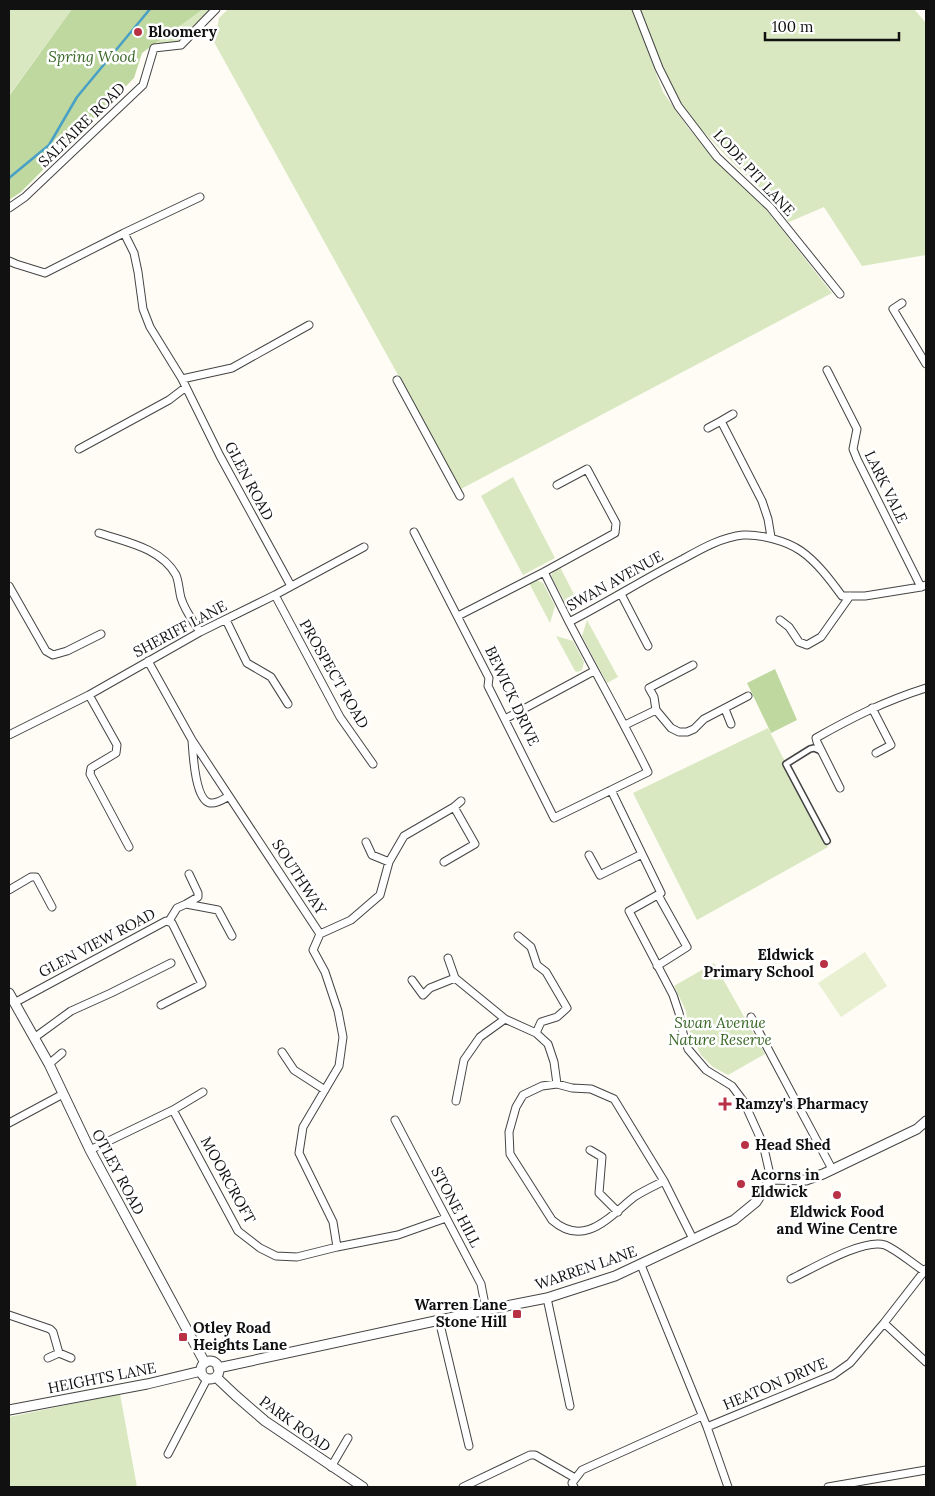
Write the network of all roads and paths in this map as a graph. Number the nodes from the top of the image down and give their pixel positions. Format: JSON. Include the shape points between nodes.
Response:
{"nodes":[{"id":1,"x":216,"y":9,"type":"edge"},
{"id":2,"x":636,"y":9,"type":"edge"},
{"id":3,"x":200,"y":197,"type":"dead end"},
{"id":4,"x":9,"y":208,"type":"edge"},
{"id":5,"x":124,"y":233,"type":"junction"},
{"id":6,"x":9,"y":261,"type":"edge"},
{"id":7,"x":840,"y":294,"type":"dead end"},
{"id":8,"x":902,"y":304,"type":"dead end"},
{"id":9,"x":309,"y":325,"type":"dead end"},
{"id":10,"x":926,"y":364,"type":"edge"},
{"id":11,"x":827,"y":370,"type":"dead end"},
{"id":12,"x":182,"y":379,"type":"junction"},
{"id":13,"x":397,"y":380,"type":"dead end"},
{"id":14,"x":186,"y":387,"type":"junction"},
{"id":15,"x":733,"y":414,"type":"dead end"},
{"id":16,"x":721,"y":421,"type":"junction"},
{"id":17,"x":708,"y":428,"type":"dead end"},
{"id":18,"x":80,"y":449,"type":"dead end"},
{"id":19,"x":557,"y":485,"type":"dead end"},
{"id":20,"x":460,"y":496,"type":"dead end"},
{"id":21,"x":99,"y":532,"type":"dead end"},
{"id":22,"x":414,"y":532,"type":"dead end"},
{"id":23,"x":771,"y":537,"type":"junction"},
{"id":24,"x":364,"y":547,"type":"dead end"},
{"id":25,"x":544,"y":572,"type":"junction"},
{"id":26,"x":9,"y":586,"type":"edge"},
{"id":27,"x":291,"y":586,"type":"junction"},
{"id":28,"x":924,"y":586,"type":"edge"},
{"id":29,"x":621,"y":594,"type":"junction"},
{"id":30,"x":275,"y":595,"type":"junction"},
{"id":31,"x":850,"y":596,"type":"junction"},
{"id":32,"x":458,"y":616,"type":"junction"},
{"id":33,"x":226,"y":620,"type":"junction"},
{"id":34,"x":780,"y":620,"type":"dead end"},
{"id":35,"x":569,"y":622,"type":"junction"},
{"id":36,"x":200,"y":632,"type":"junction"},
{"id":37,"x":101,"y":634,"type":"dead end"},
{"id":38,"x":648,"y":646,"type":"dead end"},
{"id":39,"x":148,"y":661,"type":"junction"},
{"id":40,"x":693,"y":665,"type":"dead end"},
{"id":41,"x":594,"y":671,"type":"junction"},
{"id":42,"x":926,"y":688,"type":"edge"},
{"id":43,"x":89,"y":695,"type":"junction"},
{"id":44,"x":748,"y":696,"type":"dead end"},
{"id":45,"x":288,"y":704,"type":"dead end"},
{"id":46,"x":872,"y":708,"type":"junction"},
{"id":47,"x":724,"y":709,"type":"junction"},
{"id":48,"x":656,"y":710,"type":"junction"},
{"id":49,"x":505,"y":719,"type":"junction"},
{"id":50,"x":732,"y":724,"type":"dead end"},
{"id":51,"x":625,"y":725,"type":"junction"},
{"id":52,"x":9,"y":735,"type":"edge"},
{"id":53,"x":192,"y":740,"type":"junction"},
{"id":54,"x":821,"y":751,"type":"junction"},
{"id":55,"x":876,"y":753,"type":"dead end"},
{"id":56,"x":373,"y":764,"type":"dead end"},
{"id":57,"x":840,"y":788,"type":"dead end"},
{"id":58,"x":610,"y":790,"type":"junction"},
{"id":59,"x":229,"y":796,"type":"junction"},
{"id":60,"x":461,"y":801,"type":"dead end"},
{"id":61,"x":454,"y":807,"type":"junction"},
{"id":62,"x":366,"y":842,"type":"dead end"},
{"id":63,"x":827,"y":842,"type":"dead end"},
{"id":64,"x":129,"y":847,"type":"dead end"},
{"id":65,"x":642,"y":854,"type":"junction"},
{"id":66,"x":589,"y":855,"type":"dead end"},
{"id":67,"x":389,"y":862,"type":"junction"},
{"id":68,"x":444,"y":862,"type":"dead end"},
{"id":69,"x":189,"y":874,"type":"dead end"},
{"id":70,"x":9,"y":890,"type":"edge"},
{"id":71,"x":658,"y":895,"type":"junction"},
{"id":72,"x":186,"y":904,"type":"junction"},
{"id":73,"x":52,"y":907,"type":"dead end"},
{"id":74,"x":169,"y":921,"type":"junction"},
{"id":75,"x":320,"y":934,"type":"junction"},
{"id":76,"x":232,"y":936,"type":"dead end"},
{"id":77,"x":518,"y":936,"type":"dead end"},
{"id":78,"x":448,"y":958,"type":"dead end"},
{"id":79,"x":171,"y":963,"type":"dead end"},
{"id":80,"x":657,"y":966,"type":"junction"},
{"id":81,"x":455,"y":978,"type":"junction"},
{"id":82,"x":412,"y":980,"type":"dead end"},
{"id":83,"x":9,"y":993,"type":"edge"},
{"id":84,"x":14,"y":1003,"type":"junction"},
{"id":85,"x":161,"y":1005,"type":"dead end"},
{"id":86,"x":752,"y":1017,"type":"dead end"},
{"id":87,"x":505,"y":1019,"type":"junction"},
{"id":88,"x":536,"y":1033,"type":"junction"},
{"id":89,"x":34,"y":1038,"type":"junction"},
{"id":90,"x":282,"y":1052,"type":"dead end"},
{"id":91,"x":62,"y":1054,"type":"dead end"},
{"id":92,"x":49,"y":1064,"type":"junction"},
{"id":93,"x":557,"y":1084,"type":"junction"},
{"id":94,"x":325,"y":1090,"type":"junction"},
{"id":95,"x":203,"y":1092,"type":"dead end"},
{"id":96,"x":63,"y":1094,"type":"junction"},
{"id":97,"x":456,"y":1101,"type":"dead end"},
{"id":98,"x":174,"y":1110,"type":"junction"},
{"id":99,"x":395,"y":1120,"type":"dead end"},
{"id":100,"x":926,"y":1121,"type":"edge"},
{"id":101,"x":9,"y":1123,"type":"edge"},
{"id":102,"x":90,"y":1150,"type":"junction"},
{"id":103,"x":590,"y":1150,"type":"dead end"},
{"id":104,"x":832,"y":1169,"type":"junction"},
{"id":105,"x":771,"y":1179,"type":"junction"},
{"id":106,"x":664,"y":1181,"type":"junction"},
{"id":107,"x":618,"y":1212,"type":"junction"},
{"id":108,"x":446,"y":1218,"type":"junction"},
{"id":109,"x":693,"y":1239,"type":"junction"},
{"id":110,"x":337,"y":1247,"type":"junction"},
{"id":111,"x":641,"y":1264,"type":"junction"},
{"id":112,"x":925,"y":1270,"type":"edge"},
{"id":113,"x":791,"y":1279,"type":"dead end"},
{"id":114,"x":547,"y":1298,"type":"junction"},
{"id":115,"x":486,"y":1310,"type":"junction"},
{"id":116,"x":9,"y":1316,"type":"edge"},
{"id":117,"x":439,"y":1320,"type":"junction"},
{"id":118,"x":884,"y":1323,"type":"junction"},
{"id":119,"x":59,"y":1353,"type":"junction"},
{"id":120,"x":48,"y":1358,"type":"dead end"},
{"id":121,"x":71,"y":1358,"type":"dead end"},
{"id":122,"x":926,"y":1362,"type":"edge"},
{"id":123,"x":210,"y":1371,"type":"junction"},
{"id":124,"x":570,"y":1406,"type":"dead end"},
{"id":125,"x":9,"y":1410,"type":"edge"},
{"id":126,"x":702,"y":1416,"type":"junction"},
{"id":127,"x":707,"y":1427,"type":"junction"},
{"id":128,"x":348,"y":1438,"type":"dead end"},
{"id":129,"x":469,"y":1446,"type":"dead end"},
{"id":130,"x":168,"y":1454,"type":"dead end"},
{"id":131,"x":331,"y":1467,"type":"junction"},
{"id":132,"x":926,"y":1470,"type":"edge"},
{"id":133,"x":575,"y":1478,"type":"junction"},
{"id":134,"x":363,"y":1487,"type":"edge"},
{"id":135,"x":463,"y":1487,"type":"edge"},
{"id":136,"x":574,"y":1487,"type":"edge"},
{"id":137,"x":728,"y":1487,"type":"edge"},
{"id":138,"x":828,"y":1487,"type":"edge"}],
"edges":[{"from":1,"to":4,"type":"street","name":"SALTAIRE ROAD","via":[[181,45],[154,48],[144,85],[25,198]]},
{"from":2,"to":7,"type":"street","name":"LODE PIT LANE","via":[[678,106],[717,156],[770,207]]},
{"from":3,"to":5,"type":"street"},
{"from":5,"to":6,"type":"street","via":[[45,273]]},
{"from":5,"to":12,"type":"street","name":"GLEN ROAD","via":[[134,253],[143,309],[150,327]]},
{"from":8,"to":10,"type":"street","via":[[893,309]]},
{"from":9,"to":12,"type":"street","via":[[232,368]]},
{"from":11,"to":28,"type":"street","name":"LARK VALE","via":[[857,429],[853,449],[857,459]]},
{"from":12,"to":14,"type":"street","name":"GLEN ROAD"},
{"from":13,"to":20,"type":"street"},
{"from":14,"to":18,"type":"street","via":[[169,400]]},
{"from":14,"to":27,"type":"street","name":"GLEN ROAD"},
{"from":15,"to":16,"type":"street"},
{"from":16,"to":17,"type":"street"},
{"from":16,"to":23,"type":"street","via":[[762,501]]},
{"from":19,"to":25,"type":"street","via":[[587,469],[616,523],[614,533]]},
{"from":21,"to":36,"type":"street","via":[[147,549],[169,566],[176,576],[186,611]]},
{"from":22,"to":32,"type":"street","name":"BEWICK DRIVE"},
{"from":23,"to":29,"type":"street","name":"SWAN AVENUE","via":[[743,535],[717,542]]},
{"from":23,"to":31,"type":"street","name":"SWAN AVENUE","via":[[801,550],[842,596]]},
{"from":24,"to":27,"type":"street","name":"SHERIFF LANE"},
{"from":25,"to":32,"type":"street"},
{"from":25,"to":35,"type":"street"},
{"from":26,"to":37,"type":"street","via":[[46,651],[53,655]]},
{"from":27,"to":30,"type":"street","name":"SHERIFF LANE"},
{"from":28,"to":31,"type":"street"},
{"from":29,"to":35,"type":"street","name":"SWAN AVENUE"},
{"from":29,"to":38,"type":"street"},
{"from":30,"to":33,"type":"street","name":"SHERIFF LANE"},
{"from":30,"to":56,"type":"street","name":"PROSPECT ROAD","via":[[340,717]]},
{"from":31,"to":34,"type":"street","via":[[821,637],[806,645]]},
{"from":32,"to":49,"type":"street","name":"BEWICK DRIVE"},
{"from":33,"to":36,"type":"street","name":"SHERIFF LANE"},
{"from":33,"to":45,"type":"street","via":[[247,663],[271,677]]},
{"from":35,"to":41,"type":"street","name":"SWAN AVENUE"},
{"from":36,"to":39,"type":"street","name":"SHERIFF LANE"},
{"from":39,"to":43,"type":"street","name":"SHERIFF LANE"},
{"from":39,"to":53,"type":"street","name":"SOUTHWAY"},
{"from":40,"to":48,"type":"street","via":[[649,688]]},
{"from":41,"to":49,"type":"street"},
{"from":41,"to":51,"type":"street","name":"SWAN AVENUE"},
{"from":42,"to":46,"type":"street"},
{"from":43,"to":52,"type":"street","name":"SHERIFF LANE"},
{"from":43,"to":64,"type":"street","via":[[117,744],[116,753],[91,768],[90,774]]},
{"from":44,"to":47,"type":"street"},
{"from":46,"to":54,"type":"street","via":[[816,738]]},
{"from":46,"to":55,"type":"street","via":[[891,745]]},
{"from":47,"to":48,"type":"street","via":[[687,732],[671,728]]},
{"from":47,"to":50,"type":"street"},
{"from":48,"to":51,"type":"street"},
{"from":49,"to":58,"type":"street","name":"BEWICK DRIVE","via":[[554,818]]},
{"from":51,"to":58,"type":"street","name":"SWAN AVENUE","via":[[648,772]]},
{"from":53,"to":59,"type":"street","name":"SOUTHWAY"},
{"from":53,"to":59,"type":"street","name":"SOUTHWAY","via":[[193,762],[204,800],[220,801]]},
{"from":54,"to":57,"type":"street"},
{"from":54,"to":63,"type":"street","via":[[810,749],[786,764]]},
{"from":58,"to":65,"type":"street"},
{"from":59,"to":75,"type":"street","name":"SOUTHWAY"},
{"from":60,"to":61,"type":"street"},
{"from":61,"to":67,"type":"street","via":[[404,836]]},
{"from":61,"to":68,"type":"street","via":[[475,844]]},
{"from":62,"to":67,"type":"street","via":[[372,855]]},
{"from":65,"to":66,"type":"street","via":[[600,876]]},
{"from":65,"to":71,"type":"street","via":[[661,893]]},
{"from":67,"to":75,"type":"street","via":[[380,895],[351,920]]},
{"from":69,"to":72,"type":"street","via":[[198,897]]},
{"from":70,"to":73,"type":"street","via":[[36,877]]},
{"from":71,"to":80,"type":"street","via":[[629,911]]},
{"from":71,"to":80,"type":"street","via":[[687,947]]},
{"from":72,"to":74,"type":"street","via":[[176,908]]},
{"from":72,"to":76,"type":"street","via":[[218,910]]},
{"from":74,"to":84,"type":"street","name":"GLEN VIEW ROAD"},
{"from":74,"to":85,"type":"street","name":"GLEN VIEW ROAD","via":[[202,984]]},
{"from":75,"to":94,"type":"street","name":"SOUTHWAY","via":[[313,950],[326,972],[343,1037],[339,1066]]},
{"from":77,"to":88,"type":"street","via":[[531,947],[537,965],[546,972],[567,1008],[557,1017],[541,1022]]},
{"from":78,"to":81,"type":"street"},
{"from":79,"to":89,"type":"street","via":[[72,1011]]},
{"from":80,"to":105,"type":"street","via":[[673,995],[691,1053],[706,1070],[732,1086],[744,1102],[763,1144]]},
{"from":81,"to":82,"type":"street","via":[[423,994]]},
{"from":81,"to":87,"type":"street"},
{"from":83,"to":84,"type":"street","name":"OTLEY ROAD"},
{"from":84,"to":89,"type":"street","name":"OTLEY ROAD"},
{"from":86,"to":104,"type":"street"},
{"from":87,"to":88,"type":"street"},
{"from":87,"to":97,"type":"street","via":[[480,1037],[464,1060]]},
{"from":88,"to":93,"type":"street","via":[[548,1044]]},
{"from":89,"to":92,"type":"street","name":"OTLEY ROAD"},
{"from":90,"to":94,"type":"street","via":[[294,1070]]},
{"from":91,"to":92,"type":"street"},
{"from":92,"to":96,"type":"street","name":"OTLEY ROAD"},
{"from":93,"to":106,"type":"street","via":[[591,1089],[614,1099]]},
{"from":93,"to":107,"type":"street","via":[[542,1086],[523,1095],[509,1132],[510,1154],[559,1226],[581,1232],[600,1225]]},
{"from":94,"to":110,"type":"street","name":"SOUTHWAY","via":[[303,1128],[300,1153],[333,1222]]},
{"from":95,"to":98,"type":"street"},
{"from":96,"to":101,"type":"street"},
{"from":96,"to":102,"type":"street","name":"OTLEY ROAD"},
{"from":98,"to":102,"type":"street"},
{"from":98,"to":110,"type":"street","name":"MOORCROFT","via":[[238,1231],[276,1256],[297,1257]]},
{"from":99,"to":108,"type":"street","name":"STONE HILL"},
{"from":100,"to":104,"type":"street","via":[[916,1129]]},
{"from":102,"to":123,"type":"street","name":"OTLEY ROAD"},
{"from":103,"to":107,"type":"street","via":[[602,1157],[599,1193]]},
{"from":104,"to":105,"type":"street","via":[[806,1180]]},
{"from":105,"to":109,"type":"street","name":"WARREN LANE","via":[[756,1202],[734,1220]]},
{"from":106,"to":107,"type":"street","via":[[635,1196]]},
{"from":106,"to":109,"type":"street"},
{"from":108,"to":110,"type":"street","name":"MOORCROFT","via":[[398,1235]]},
{"from":108,"to":115,"type":"street","name":"STONE HILL","via":[[481,1284]]},
{"from":109,"to":111,"type":"street","name":"WARREN LANE"},
{"from":111,"to":114,"type":"street","name":"WARREN LANE"},
{"from":111,"to":126,"type":"street"},
{"from":112,"to":113,"type":"street","via":[[887,1246],[878,1244],[860,1246]]},
{"from":112,"to":118,"type":"street","name":"HEATON DRIVE"},
{"from":114,"to":115,"type":"street","name":"WARREN LANE"},
{"from":114,"to":124,"type":"street"},
{"from":115,"to":117,"type":"street","name":"WARREN LANE"},
{"from":116,"to":119,"type":"street","via":[[50,1329]]},
{"from":117,"to":123,"type":"street","name":"WARREN LANE"},
{"from":117,"to":129,"type":"street"},
{"from":118,"to":122,"type":"street"},
{"from":118,"to":127,"type":"street","name":"HEATON DRIVE","via":[[850,1363],[834,1375]]},
{"from":119,"to":120,"type":"street"},
{"from":119,"to":121,"type":"street"},
{"from":123,"to":125,"type":"street","name":"HEIGHTS LANE"},
{"from":123,"to":130,"type":"street"},
{"from":123,"to":131,"type":"street","name":"PARK ROAD","via":[[264,1421]]},
{"from":126,"to":127,"type":"street"},
{"from":126,"to":133,"type":"street","via":[[582,1470]]},
{"from":127,"to":137,"type":"street"},
{"from":128,"to":131,"type":"street"},
{"from":131,"to":134,"type":"street","name":"PARK ROAD"},
{"from":132,"to":138,"type":"street"},
{"from":133,"to":135,"type":"street","via":[[530,1455]]},
{"from":133,"to":136,"type":"street"}]}
